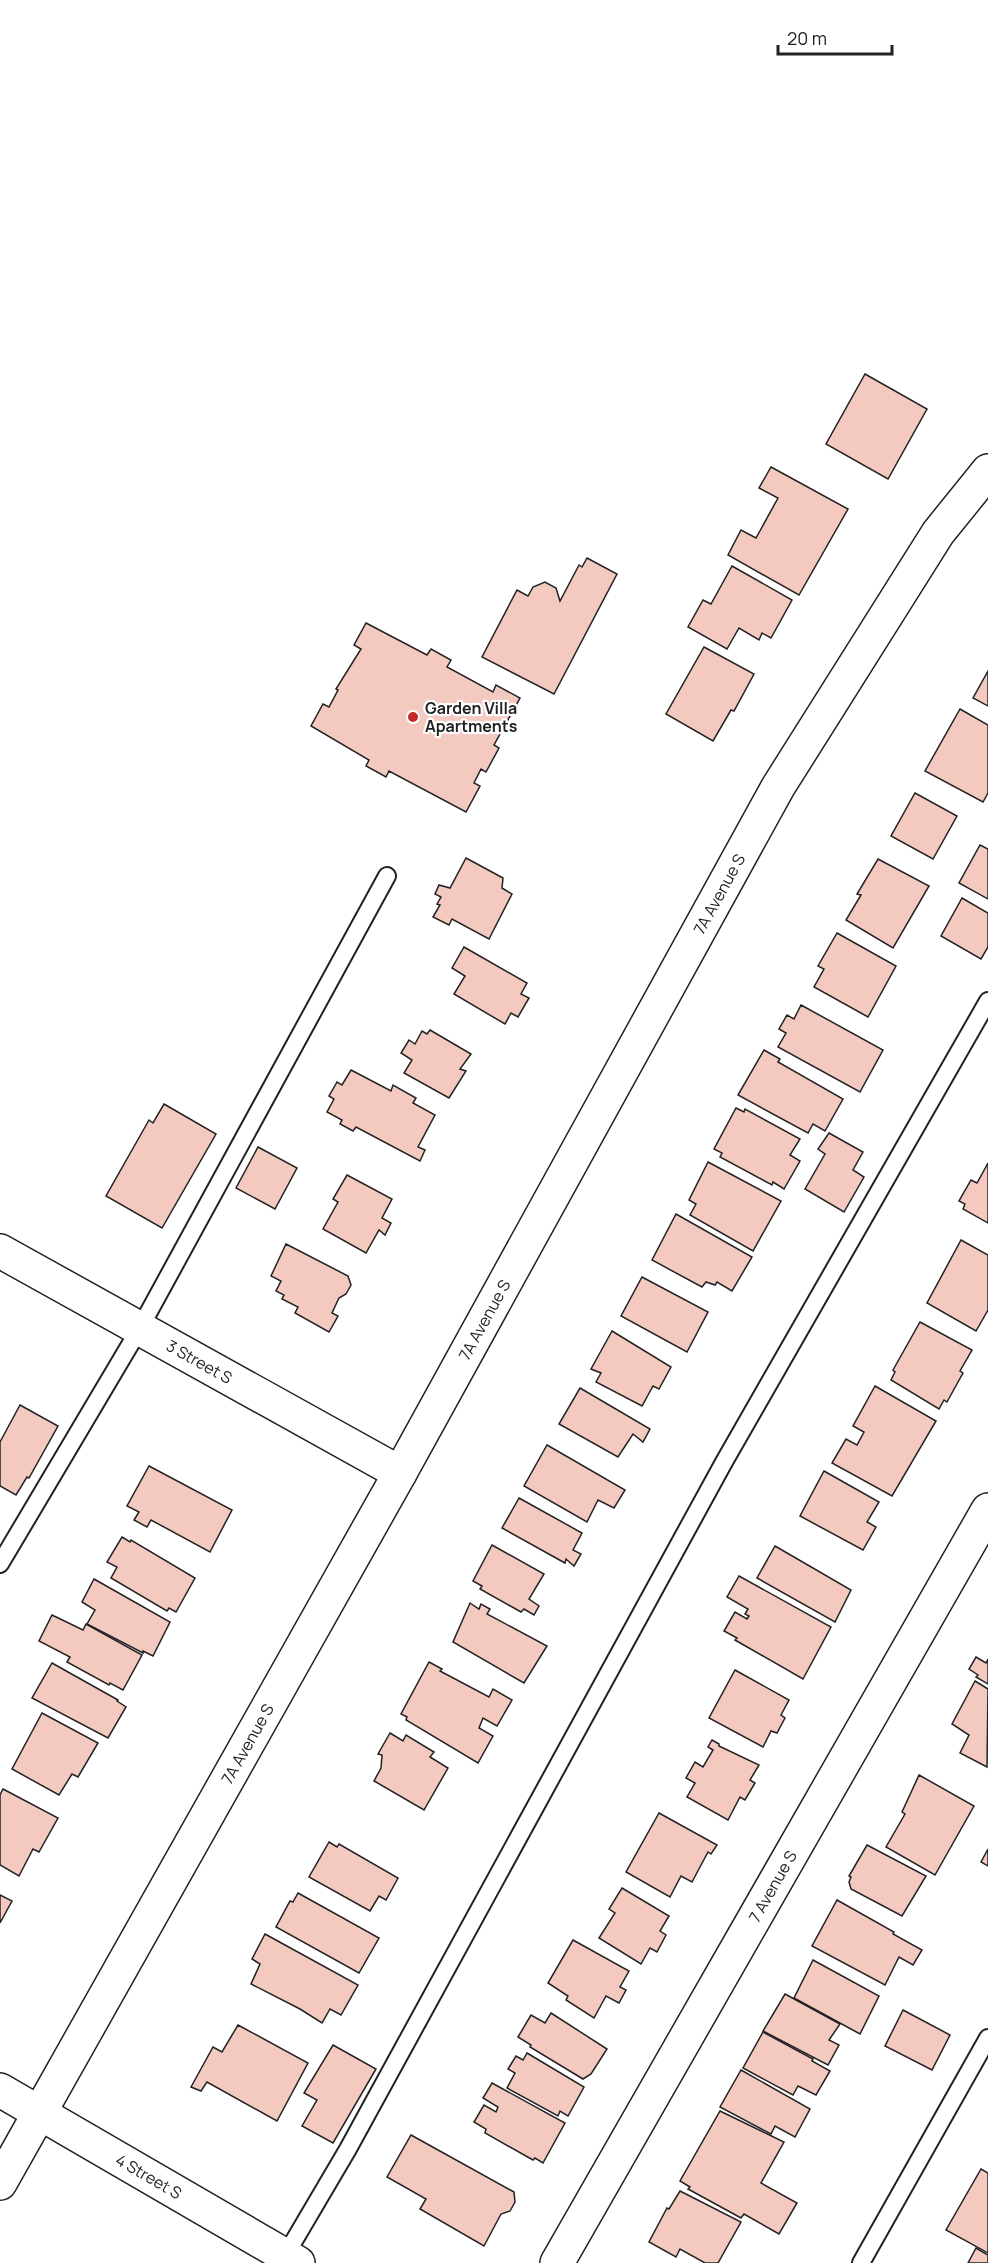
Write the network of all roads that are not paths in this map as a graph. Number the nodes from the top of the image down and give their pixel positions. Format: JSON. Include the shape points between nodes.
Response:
{"nodes":[{"id":1,"x":988,"y":471,"type":"edge"},
{"id":2,"x":387,"y":876,"type":"dead end"},
{"id":3,"x":988,"y":1001,"type":"edge"},
{"id":4,"x":0,"y":1251,"type":"edge"},
{"id":5,"x":140,"y":1329,"type":"junction"},
{"id":6,"x":400,"y":1473,"type":"junction"},
{"id":7,"x":988,"y":1510,"type":"edge"},
{"id":8,"x":0,"y":1564,"type":"edge"},
{"id":9,"x":988,"y":2038,"type":"edge"},
{"id":10,"x":0,"y":2090,"type":"edge"},
{"id":11,"x":40,"y":2112,"type":"junction"},
{"id":12,"x":0,"y":2183,"type":"edge"},
{"id":13,"x":291,"y":2260,"type":"edge"},
{"id":14,"x":557,"y":2263,"type":"edge"},
{"id":15,"x":861,"y":2263,"type":"edge"}],
"edges":[{"from":1,"to":6,"type":"street","name":"7A Avenue S","via":[[938,532],[778,787]]},
{"from":2,"to":5,"type":"lane"},
{"from":3,"to":13,"type":"lane","via":[[724,1462]]},
{"from":4,"to":5,"type":"street","name":"3 Street S"},
{"from":5,"to":6,"type":"street","name":"3 Street S"},
{"from":5,"to":8,"type":"lane"},
{"from":6,"to":11,"type":"street","name":"7A Avenue S"},
{"from":7,"to":14,"type":"street","name":"7 Avenue S"},
{"from":9,"to":15,"type":"lane"},
{"from":10,"to":11,"type":"street","name":"4 Street S"},
{"from":11,"to":12,"type":"street","name":"7A Avenue S"},
{"from":11,"to":13,"type":"street","name":"4 Street S"}]}
